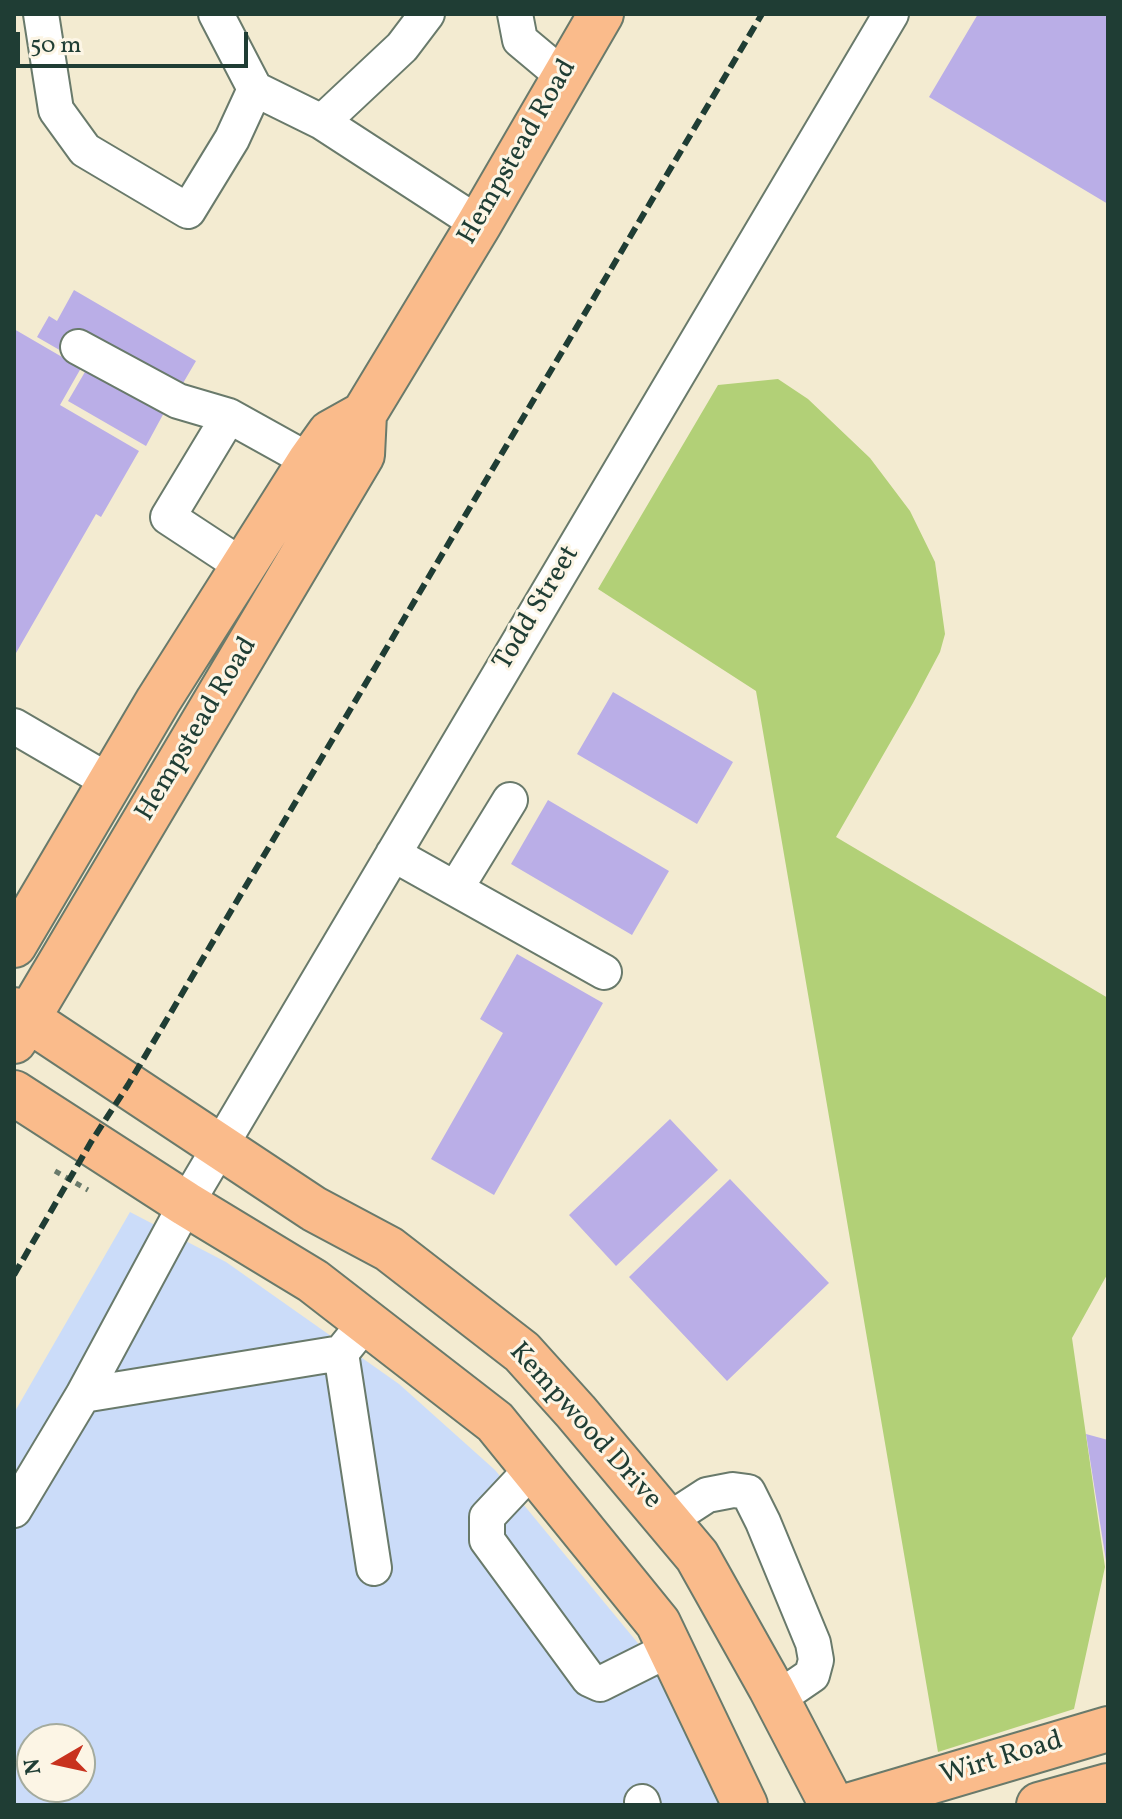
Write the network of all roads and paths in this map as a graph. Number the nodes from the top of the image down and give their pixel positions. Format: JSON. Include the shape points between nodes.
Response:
{"nodes":[{"id":1,"x":41,"y":14,"type":"edge"},
{"id":2,"x":216,"y":14,"type":"edge"},
{"id":3,"x":427,"y":14,"type":"edge"},
{"id":4,"x":515,"y":14,"type":"edge"},
{"id":5,"x":601,"y":14,"type":"edge"},
{"id":6,"x":891,"y":14,"type":"edge"},
{"id":7,"x":563,"y":76,"type":"junction"},
{"id":8,"x":255,"y":89,"type":"junction"},
{"id":9,"x":322,"y":122,"type":"junction"},
{"id":10,"x":479,"y":224,"type":"junction"},
{"id":11,"x":78,"y":347,"type":"dead end"},
{"id":12,"x":364,"y":414,"type":"junction"},
{"id":13,"x":229,"y":416,"type":"junction"},
{"id":14,"x":310,"y":461,"type":"junction"},
{"id":15,"x":244,"y":567,"type":"junction"},
{"id":16,"x":14,"y":726,"type":"edge"},
{"id":17,"x":110,"y":782,"type":"junction"},
{"id":18,"x":510,"y":800,"type":"dead end"},
{"id":19,"x":393,"y":854,"type":"junction"},
{"id":20,"x":456,"y":888,"type":"junction"},
{"id":21,"x":14,"y":945,"type":"edge"},
{"id":22,"x":604,"y":972,"type":"dead end"},
{"id":23,"x":18,"y":1023,"type":"edge"},
{"id":24,"x":14,"y":1093,"type":"edge"},
{"id":25,"x":221,"y":1146,"type":"junction"},
{"id":26,"x":55,"y":1171,"type":"dead end"},
{"id":27,"x":88,"y":1190,"type":"dead end"},
{"id":28,"x":186,"y":1204,"type":"junction"},
{"id":29,"x":354,"y":1337,"type":"junction"},
{"id":30,"x":83,"y":1395,"type":"junction"},
{"id":31,"x":576,"y":1412,"type":"junction"},
{"id":32,"x":530,"y":1464,"type":"junction"},
{"id":33,"x":14,"y":1510,"type":"edge"},
{"id":34,"x":667,"y":1521,"type":"junction"},
{"id":35,"x":374,"y":1568,"type":"dead end"},
{"id":36,"x":670,"y":1649,"type":"junction"},
{"id":37,"x":777,"y":1699,"type":"junction"},
{"id":38,"x":1108,"y":1729,"type":"edge"},
{"id":39,"x":1108,"y":1786,"type":"edge"},
{"id":40,"x":745,"y":1805,"type":"edge"},
{"id":41,"x":832,"y":1805,"type":"edge"},
{"id":42,"x":851,"y":1805,"type":"edge"},
{"id":43,"x":1039,"y":1805,"type":"edge"}],
"edges":[{"from":1,"to":8,"type":"street","via":[[56,110],[85,150],[188,211]]},
{"from":2,"to":8,"type":"street"},
{"from":3,"to":9,"type":"street","via":[[402,47]]},
{"from":4,"to":7,"type":"street","via":[[520,40]]},
{"from":5,"to":7,"type":"main road","name":"Hempstead Road"},
{"from":6,"to":19,"type":"street","name":"Todd Street"},
{"from":7,"to":10,"type":"main road","name":"Hempstead Road"},
{"from":8,"to":9,"type":"street"},
{"from":9,"to":10,"type":"street"},
{"from":10,"to":12,"type":"main road","name":"Hempstead Road"},
{"from":11,"to":13,"type":"street","via":[[178,401]]},
{"from":12,"to":14,"type":"main road","name":"Hempstead Road","via":[[330,433]]},
{"from":12,"to":23,"type":"main road","name":"Hempstead Road","via":[[362,455]]},
{"from":13,"to":14,"type":"street"},
{"from":13,"to":15,"type":"street","via":[[168,517]]},
{"from":14,"to":15,"type":"main road","name":"Hempstead Road"},
{"from":15,"to":17,"type":"main road","name":"Hempstead Road"},
{"from":16,"to":17,"type":"street"},
{"from":17,"to":21,"type":"main road","name":"Hempstead Road"},
{"from":18,"to":20,"type":"street"},
{"from":19,"to":20,"type":"street"},
{"from":19,"to":25,"type":"street","name":"Todd Street"},
{"from":20,"to":22,"type":"street"},
{"from":23,"to":25,"type":"main road","name":"Kempwood Drive"},
{"from":24,"to":28,"type":"main road"},
{"from":25,"to":28,"type":"street","name":"Todd Street"},
{"from":25,"to":31,"type":"main road","name":"Kempwood Drive","via":[[314,1209],[389,1249],[522,1352]]},
{"from":26,"to":27,"type":"path"},
{"from":28,"to":29,"type":"main road","via":[[313,1281]]},
{"from":28,"to":30,"type":"street","name":"Todd Street"},
{"from":29,"to":30,"type":"street"},
{"from":29,"to":32,"type":"main road","via":[[495,1422]]},
{"from":29,"to":35,"type":"street"},
{"from":30,"to":33,"type":"street","name":"Todd Street"},
{"from":31,"to":32,"type":"main road"},
{"from":31,"to":34,"type":"main road","name":"Kempwood Drive"},
{"from":32,"to":36,"type":"main road","via":[[658,1623]]},
{"from":32,"to":36,"type":"street","via":[[487,1517],[487,1540],[589,1679],[600,1684]]},
{"from":34,"to":37,"type":"main road","name":"Kempwood Drive","via":[[697,1556]]},
{"from":34,"to":37,"type":"street","via":[[707,1495],[748,1492],[816,1660],[812,1675]]},
{"from":36,"to":40,"type":"main road"},
{"from":37,"to":41,"type":"main road","name":"Kempwood Drive"},
{"from":38,"to":42,"type":"main road","name":"Wirt Road"},
{"from":39,"to":43,"type":"main road","name":"Wirt Road"}]}
